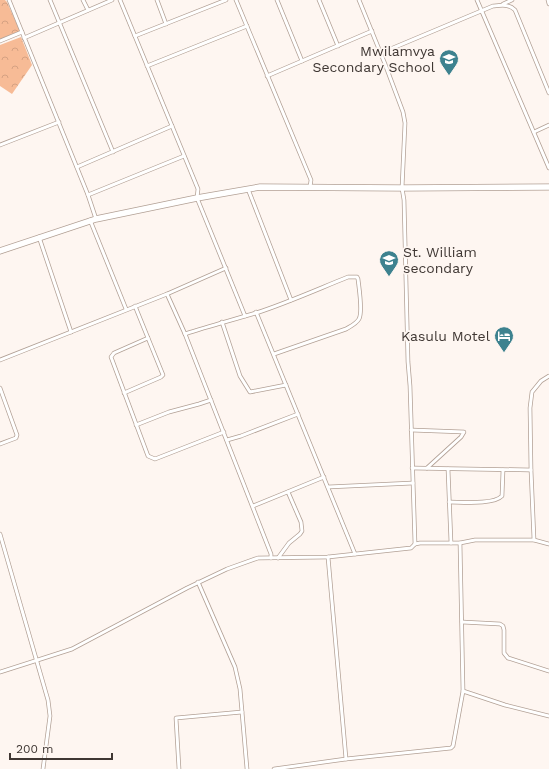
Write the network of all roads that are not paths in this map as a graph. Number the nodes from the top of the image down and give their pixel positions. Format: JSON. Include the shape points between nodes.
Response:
{"nodes":[{"id":1,"x":9,"y":0,"type":"edge"},
{"id":2,"x":50,"y":0,"type":"edge"},
{"id":3,"x":83,"y":0,"type":"edge"},
{"id":4,"x":112,"y":0,"type":"edge"},
{"id":5,"x":120,"y":0,"type":"edge"},
{"id":6,"x":157,"y":0,"type":"edge"},
{"id":7,"x":226,"y":0,"type":"edge"},
{"id":8,"x":236,"y":0,"type":"edge"},
{"id":9,"x":276,"y":0,"type":"edge"},
{"id":10,"x":319,"y":0,"type":"edge"},
{"id":11,"x":359,"y":0,"type":"edge"},
{"id":12,"x":477,"y":0,"type":"edge"},
{"id":13,"x":512,"y":0,"type":"edge"},
{"id":14,"x":548,"y":0,"type":"edge"},
{"id":15,"x":549,"y":4,"type":"edge"},
{"id":16,"x":501,"y":5,"type":"junction"},
{"id":17,"x":88,"y":10,"type":"junction"},
{"id":18,"x":482,"y":11,"type":"junction"},
{"id":19,"x":60,"y":22,"type":"junction"},
{"id":20,"x":166,"y":24,"type":"junction"},
{"id":21,"x":247,"y":26,"type":"junction"},
{"id":22,"x":372,"y":31,"type":"junction"},
{"id":23,"x":22,"y":32,"type":"junction"},
{"id":24,"x":135,"y":36,"type":"junction"},
{"id":25,"x":24,"y":38,"type":"junction"},
{"id":26,"x":0,"y":41,"type":"edge"},
{"id":27,"x":338,"y":46,"type":"junction"},
{"id":28,"x":380,"y":53,"type":"junction"},
{"id":29,"x":302,"y":61,"type":"junction"},
{"id":30,"x":147,"y":66,"type":"junction"},
{"id":31,"x":267,"y":76,"type":"junction"},
{"id":32,"x":549,"y":93,"type":"edge"},
{"id":33,"x":59,"y":122,"type":"junction"},
{"id":34,"x":549,"y":125,"type":"edge"},
{"id":35,"x":172,"y":126,"type":"junction"},
{"id":36,"x":534,"y":132,"type":"junction"},
{"id":37,"x":0,"y":145,"type":"edge"},
{"id":38,"x":112,"y":152,"type":"junction"},
{"id":39,"x":184,"y":156,"type":"junction"},
{"id":40,"x":77,"y":167,"type":"junction"},
{"id":41,"x":549,"y":168,"type":"edge"},
{"id":42,"x":310,"y":187,"type":"junction"},
{"id":43,"x":549,"y":187,"type":"edge"},
{"id":44,"x":402,"y":188,"type":"junction"},
{"id":45,"x":248,"y":189,"type":"junction"},
{"id":46,"x":88,"y":195,"type":"junction"},
{"id":47,"x":197,"y":198,"type":"junction"},
{"id":48,"x":96,"y":219,"type":"junction"},
{"id":49,"x":90,"y":220,"type":"junction"},
{"id":50,"x":39,"y":238,"type":"junction"},
{"id":51,"x":0,"y":251,"type":"edge"},
{"id":52,"x":226,"y":268,"type":"junction"},
{"id":53,"x":167,"y":294,"type":"junction"},
{"id":54,"x":291,"y":300,"type":"junction"},
{"id":55,"x":135,"y":306,"type":"junction"},
{"id":56,"x":126,"y":309,"type":"junction"},
{"id":57,"x":256,"y":312,"type":"junction"},
{"id":58,"x":245,"y":316,"type":"junction"},
{"id":59,"x":222,"y":322,"type":"junction"},
{"id":60,"x":71,"y":332,"type":"junction"},
{"id":61,"x":186,"y":334,"type":"junction"},
{"id":62,"x":148,"y":338,"type":"junction"},
{"id":63,"x":274,"y":354,"type":"junction"},
{"id":64,"x":0,"y":360,"type":"edge"},
{"id":65,"x":549,"y":376,"type":"edge"},
{"id":66,"x":286,"y":385,"type":"junction"},
{"id":67,"x":0,"y":388,"type":"edge"},
{"id":68,"x":124,"y":393,"type":"junction"},
{"id":69,"x":211,"y":400,"type":"junction"},
{"id":70,"x":298,"y":414,"type":"junction"},
{"id":71,"x":136,"y":425,"type":"junction"},
{"id":72,"x":411,"y":430,"type":"junction"},
{"id":73,"x":224,"y":432,"type":"junction"},
{"id":74,"x":227,"y":440,"type":"junction"},
{"id":75,"x":0,"y":444,"type":"edge"},
{"id":76,"x":412,"y":468,"type":"junction"},
{"id":77,"x":427,"y":468,"type":"junction"},
{"id":78,"x":448,"y":469,"type":"junction"},
{"id":79,"x":503,"y":470,"type":"junction"},
{"id":80,"x":531,"y":470,"type":"junction"},
{"id":81,"x":324,"y":477,"type":"junction"},
{"id":82,"x":413,"y":483,"type":"junction"},
{"id":83,"x":328,"y":488,"type":"junction"},
{"id":84,"x":288,"y":492,"type":"junction"},
{"id":85,"x":449,"y":502,"type":"junction"},
{"id":86,"x":253,"y":506,"type":"junction"},
{"id":87,"x":0,"y":534,"type":"edge"},
{"id":88,"x":534,"y":540,"type":"junction"},
{"id":89,"x":451,"y":543,"type":"junction"},
{"id":90,"x":460,"y":543,"type":"junction"},
{"id":91,"x":415,"y":544,"type":"junction"},
{"id":92,"x":549,"y":544,"type":"edge"},
{"id":93,"x":355,"y":554,"type":"junction"},
{"id":94,"x":328,"y":557,"type":"junction"},
{"id":95,"x":271,"y":558,"type":"junction"},
{"id":96,"x":278,"y":558,"type":"junction"},
{"id":97,"x":198,"y":582,"type":"junction"},
{"id":98,"x":462,"y":622,"type":"junction"},
{"id":99,"x":37,"y":661,"type":"junction"},
{"id":100,"x":549,"y":671,"type":"edge"},
{"id":101,"x":0,"y":672,"type":"edge"},
{"id":102,"x":463,"y":691,"type":"junction"},
{"id":103,"x":242,"y":712,"type":"junction"},
{"id":104,"x":549,"y":716,"type":"edge"},
{"id":105,"x":346,"y":759,"type":"junction"},
{"id":106,"x":43,"y":769,"type":"edge"},
{"id":107,"x":178,"y":769,"type":"edge"},
{"id":108,"x":246,"y":769,"type":"edge"},
{"id":109,"x":274,"y":769,"type":"edge"}],
"edges":[{"from":1,"to":23,"type":"street"},
{"from":2,"to":19,"type":"street"},
{"from":3,"to":17,"type":"street"},
{"from":4,"to":17,"type":"street"},
{"from":5,"to":24,"type":"street"},
{"from":6,"to":20,"type":"street"},
{"from":7,"to":20,"type":"street"},
{"from":8,"to":21,"type":"street"},
{"from":9,"to":29,"type":"street"},
{"from":10,"to":27,"type":"street"},
{"from":11,"to":22,"type":"street"},
{"from":12,"to":18,"type":"street"},
{"from":13,"to":16,"type":"street"},
{"from":14,"to":15,"type":"street"},
{"from":16,"to":18,"type":"street"},
{"from":16,"to":32,"type":"street","via":[[512,6],[515,10]]},
{"from":17,"to":19,"type":"street"},
{"from":18,"to":28,"type":"street"},
{"from":18,"to":36,"type":"street"},
{"from":19,"to":25,"type":"street"},
{"from":19,"to":38,"type":"street"},
{"from":20,"to":24,"type":"street"},
{"from":21,"to":30,"type":"street"},
{"from":21,"to":31,"type":"street"},
{"from":22,"to":27,"type":"street"},
{"from":22,"to":28,"type":"street"},
{"from":23,"to":25,"type":"street"},
{"from":23,"to":26,"type":"street"},
{"from":24,"to":30,"type":"street"},
{"from":25,"to":33,"type":"street"},
{"from":27,"to":29,"type":"street"},
{"from":28,"to":44,"type":"street","via":[[405,123]]},
{"from":29,"to":31,"type":"street"},
{"from":30,"to":35,"type":"street"},
{"from":31,"to":42,"type":"street","via":[[311,180]]},
{"from":33,"to":37,"type":"street"},
{"from":33,"to":40,"type":"street"},
{"from":34,"to":36,"type":"street"},
{"from":35,"to":38,"type":"street"},
{"from":35,"to":39,"type":"street"},
{"from":36,"to":41,"type":"street"},
{"from":38,"to":40,"type":"street"},
{"from":39,"to":46,"type":"street"},
{"from":39,"to":47,"type":"street","via":[[198,189]]},
{"from":40,"to":46,"type":"street"},
{"from":42,"to":44,"type":"highway"},
{"from":42,"to":45,"type":"highway"},
{"from":43,"to":44,"type":"highway"},
{"from":44,"to":72,"type":"street"},
{"from":45,"to":47,"type":"highway"},
{"from":45,"to":54,"type":"street"},
{"from":46,"to":48,"type":"street"},
{"from":47,"to":48,"type":"highway"},
{"from":47,"to":52,"type":"street"},
{"from":48,"to":49,"type":"highway"},
{"from":49,"to":50,"type":"highway"},
{"from":49,"to":56,"type":"street"},
{"from":50,"to":51,"type":"highway"},
{"from":50,"to":60,"type":"street"},
{"from":52,"to":53,"type":"street"},
{"from":52,"to":58,"type":"street"},
{"from":53,"to":55,"type":"street"},
{"from":53,"to":61,"type":"street"},
{"from":54,"to":57,"type":"street"},
{"from":54,"to":63,"type":"street","via":[[348,277],[357,277],[360,318],[346,329]]},
{"from":55,"to":56,"type":"street"},
{"from":55,"to":62,"type":"street"},
{"from":56,"to":60,"type":"street"},
{"from":57,"to":58,"type":"street"},
{"from":57,"to":63,"type":"street"},
{"from":58,"to":59,"type":"street"},
{"from":59,"to":61,"type":"street"},
{"from":59,"to":66,"type":"street","via":[[240,376],[250,392]]},
{"from":60,"to":64,"type":"street"},
{"from":61,"to":69,"type":"street"},
{"from":62,"to":68,"type":"street","via":[[114,352],[110,357]]},
{"from":62,"to":68,"type":"street","via":[[163,375]]},
{"from":63,"to":66,"type":"street"},
{"from":65,"to":80,"type":"street","via":[[532,392]]},
{"from":66,"to":70,"type":"street"},
{"from":67,"to":75,"type":"street","via":[[17,435],[16,438]]},
{"from":68,"to":71,"type":"street"},
{"from":69,"to":71,"type":"street"},
{"from":69,"to":73,"type":"street"},
{"from":70,"to":74,"type":"street"},
{"from":70,"to":81,"type":"street"},
{"from":71,"to":73,"type":"street","via":[[148,456],[155,459]]},
{"from":72,"to":76,"type":"street"},
{"from":72,"to":77,"type":"street","via":[[464,432]]},
{"from":73,"to":74,"type":"street"},
{"from":74,"to":86,"type":"street"},
{"from":76,"to":77,"type":"street"},
{"from":76,"to":82,"type":"street"},
{"from":77,"to":78,"type":"street"},
{"from":78,"to":79,"type":"street"},
{"from":78,"to":85,"type":"street"},
{"from":79,"to":80,"type":"street"},
{"from":79,"to":85,"type":"street","via":[[502,496],[498,500]]},
{"from":80,"to":88,"type":"street"},
{"from":81,"to":83,"type":"street"},
{"from":81,"to":84,"type":"street"},
{"from":82,"to":83,"type":"street"},
{"from":82,"to":91,"type":"street"},
{"from":83,"to":93,"type":"street"},
{"from":84,"to":86,"type":"street"},
{"from":84,"to":96,"type":"street","via":[[302,530]]},
{"from":85,"to":89,"type":"street"},
{"from":86,"to":95,"type":"street"},
{"from":87,"to":99,"type":"street"},
{"from":88,"to":90,"type":"street","via":[[475,540]]},
{"from":88,"to":92,"type":"street"},
{"from":89,"to":90,"type":"street"},
{"from":89,"to":91,"type":"street"},
{"from":90,"to":98,"type":"street"},
{"from":91,"to":93,"type":"street","via":[[411,548]]},
{"from":93,"to":94,"type":"street"},
{"from":94,"to":96,"type":"street"},
{"from":94,"to":105,"type":"street"},
{"from":95,"to":96,"type":"street"},
{"from":95,"to":97,"type":"street","via":[[258,558]]},
{"from":97,"to":99,"type":"street","via":[[72,649]]},
{"from":97,"to":103,"type":"street","via":[[235,666]]},
{"from":98,"to":100,"type":"street","via":[[500,624],[504,630],[504,653],[508,658]]},
{"from":98,"to":102,"type":"street"},
{"from":99,"to":101,"type":"street"},
{"from":99,"to":106,"type":"street","via":[[50,716]]},
{"from":102,"to":104,"type":"street"},
{"from":102,"to":105,"type":"street","via":[[452,748]]},
{"from":103,"to":107,"type":"street","via":[[176,718]]},
{"from":103,"to":108,"type":"street"},
{"from":105,"to":109,"type":"street"}]}
